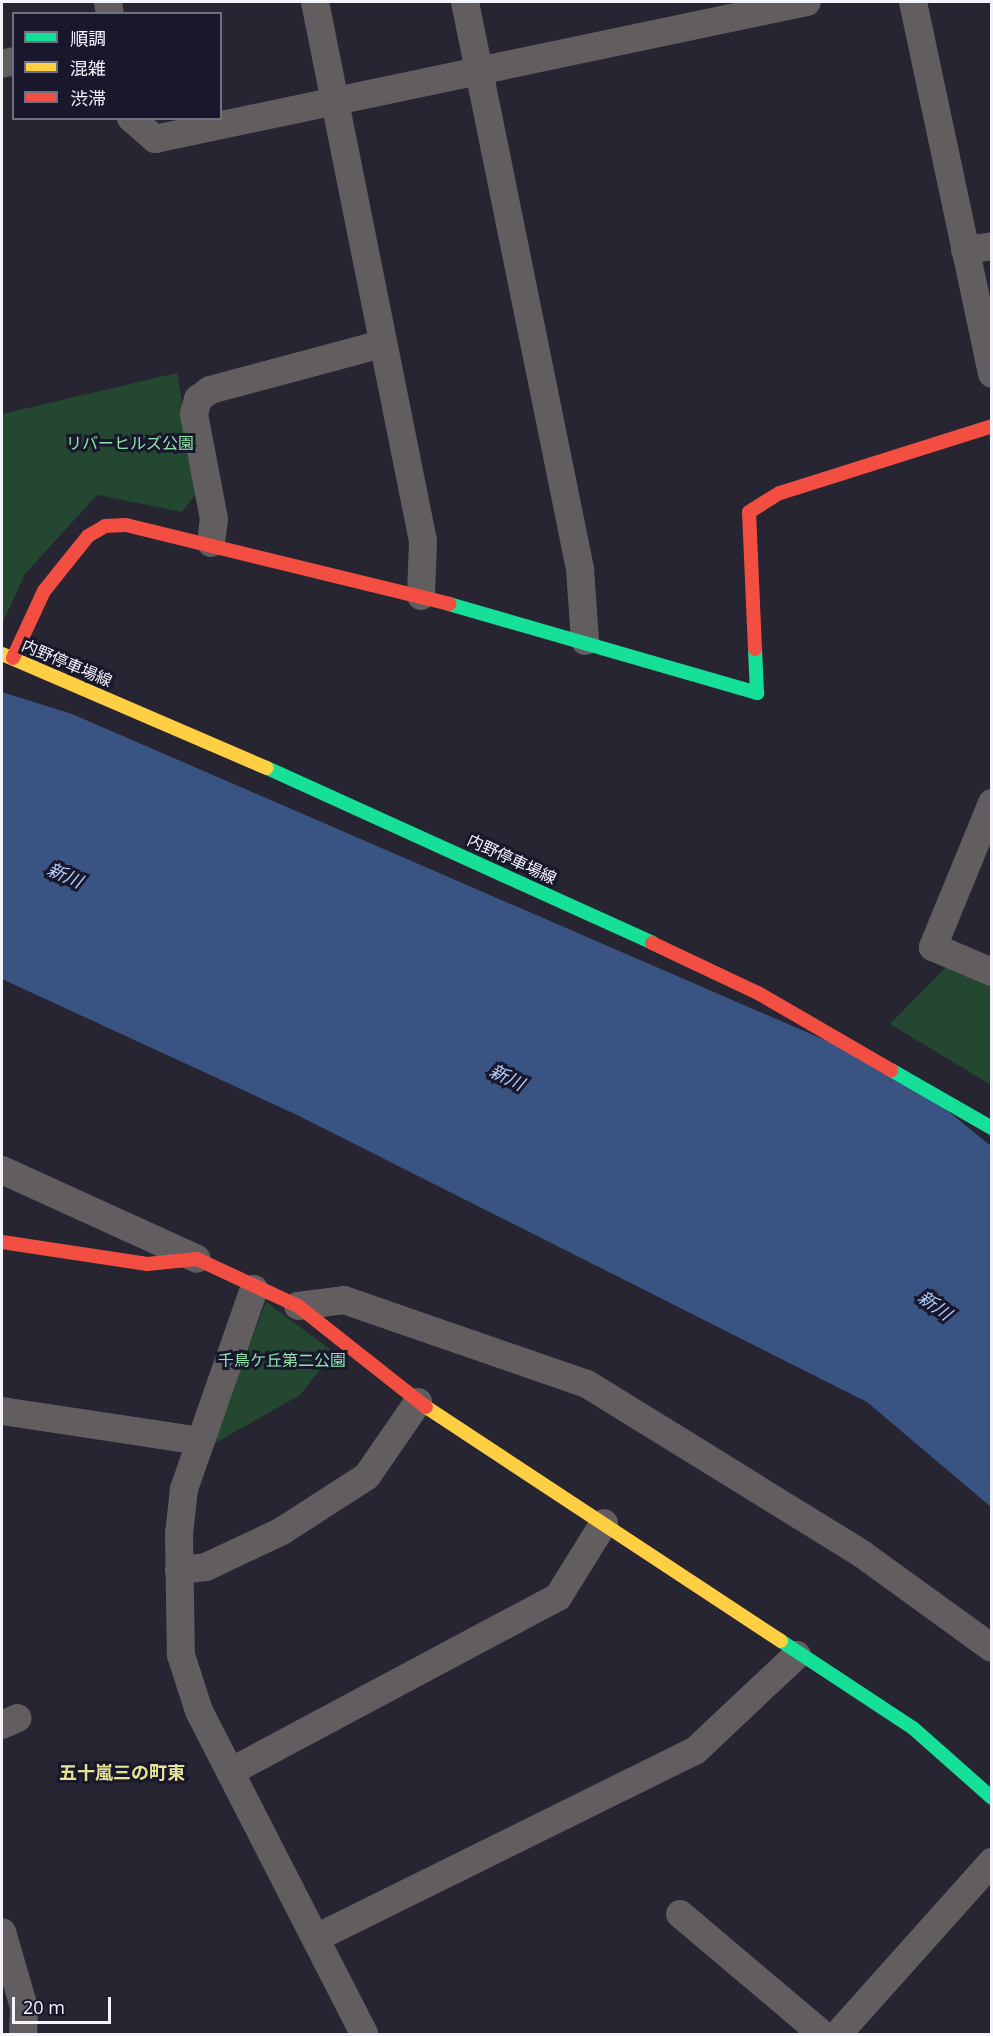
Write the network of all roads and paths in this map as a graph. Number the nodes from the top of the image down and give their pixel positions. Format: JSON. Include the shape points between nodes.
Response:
{"nodes":[{"id":1,"x":315,"y":2,"type":"edge"},
{"id":2,"x":465,"y":2,"type":"edge"},
{"id":3,"x":807,"y":2,"type":"edge"},
{"id":4,"x":913,"y":2,"type":"edge"},
{"id":5,"x":479,"y":69,"type":"junction"},
{"id":6,"x":339,"y":100,"type":"junction"},
{"id":7,"x":134,"y":120,"type":"edge"},
{"id":8,"x":978,"y":248,"type":"edge"},
{"id":9,"x":382,"y":344,"type":"junction"},
{"id":10,"x":992,"y":374,"type":"edge"},
{"id":11,"x":992,"y":426,"type":"edge"},
{"id":12,"x":211,"y":543,"type":"junction"},
{"id":13,"x":421,"y":596,"type":"junction"},
{"id":14,"x":585,"y":641,"type":"junction"},
{"id":15,"x":7,"y":656,"type":"edge"},
{"id":16,"x":992,"y":803,"type":"edge"},
{"id":17,"x":992,"y":972,"type":"edge"},
{"id":18,"x":992,"y":1128,"type":"edge"},
{"id":19,"x":2,"y":1170,"type":"edge"},
{"id":20,"x":2,"y":1242,"type":"edge"},
{"id":21,"x":197,"y":1259,"type":"junction"},
{"id":22,"x":254,"y":1289,"type":"junction"},
{"id":23,"x":298,"y":1306,"type":"junction"},
{"id":24,"x":418,"y":1402,"type":"junction"},
{"id":25,"x":2,"y":1411,"type":"edge"},
{"id":26,"x":200,"y":1441,"type":"junction"},
{"id":27,"x":604,"y":1523,"type":"junction"},
{"id":28,"x":179,"y":1570,"type":"junction"},
{"id":29,"x":992,"y":1648,"type":"edge"},
{"id":30,"x":797,"y":1655,"type":"junction"},
{"id":31,"x":230,"y":1772,"type":"junction"},
{"id":32,"x":992,"y":1798,"type":"edge"},
{"id":33,"x":992,"y":1862,"type":"edge"},
{"id":34,"x":680,"y":1914,"type":"dead end"},
{"id":35,"x":2,"y":1932,"type":"edge"},
{"id":36,"x":316,"y":1938,"type":"junction"},
{"id":37,"x":23,"y":2034,"type":"edge"},
{"id":38,"x":364,"y":2034,"type":"edge"},
{"id":39,"x":822,"y":2034,"type":"edge"},
{"id":40,"x":838,"y":2034,"type":"edge"}],
"edges":[{"from":1,"to":6,"type":"street"},
{"from":2,"to":5,"type":"street"},
{"from":3,"to":5,"type":"street"},
{"from":4,"to":8,"type":"street"},
{"from":5,"to":6,"type":"street"},
{"from":5,"to":14,"type":"street","via":[[580,569]]},
{"from":6,"to":7,"type":"street","via":[[155,139]]},
{"from":6,"to":9,"type":"street"},
{"from":8,"to":10,"type":"street"},
{"from":9,"to":12,"type":"street","via":[[210,390],[198,399],[194,414],[214,519]]},
{"from":9,"to":13,"type":"street","via":[[423,541]]},
{"from":11,"to":14,"type":"street","via":[[780,492],[749,512],[757,693]]},
{"from":12,"to":13,"type":"street"},
{"from":12,"to":15,"type":"street","via":[[126,525],[105,526],[88,536],[44,591]]},
{"from":13,"to":14,"type":"street"},
{"from":15,"to":18,"type":"street","name":"内野停車場線","via":[[415,832],[758,993]]},
{"from":16,"to":17,"type":"street","via":[[933,947]]},
{"from":19,"to":21,"type":"street"},
{"from":20,"to":21,"type":"street","via":[[147,1264]]},
{"from":21,"to":22,"type":"street"},
{"from":22,"to":23,"type":"street"},
{"from":22,"to":26,"type":"street"},
{"from":23,"to":24,"type":"street"},
{"from":23,"to":29,"type":"street","via":[[344,1300],[587,1384],[862,1554]]},
{"from":24,"to":27,"type":"street"},
{"from":24,"to":28,"type":"street","via":[[367,1476],[282,1531],[206,1566]]},
{"from":25,"to":26,"type":"street"},
{"from":26,"to":28,"type":"street","via":[[184,1490]]},
{"from":27,"to":30,"type":"street"},
{"from":27,"to":31,"type":"street","via":[[558,1597]]},
{"from":28,"to":31,"type":"street","via":[[181,1655],[199,1711]]},
{"from":30,"to":32,"type":"street","via":[[914,1728]]},
{"from":30,"to":36,"type":"street","via":[[695,1751]]},
{"from":31,"to":36,"type":"street"},
{"from":33,"to":40,"type":"street"},
{"from":34,"to":39,"type":"street"},
{"from":35,"to":37,"type":"street","via":[[24,2007]]},
{"from":36,"to":38,"type":"street"}]}
